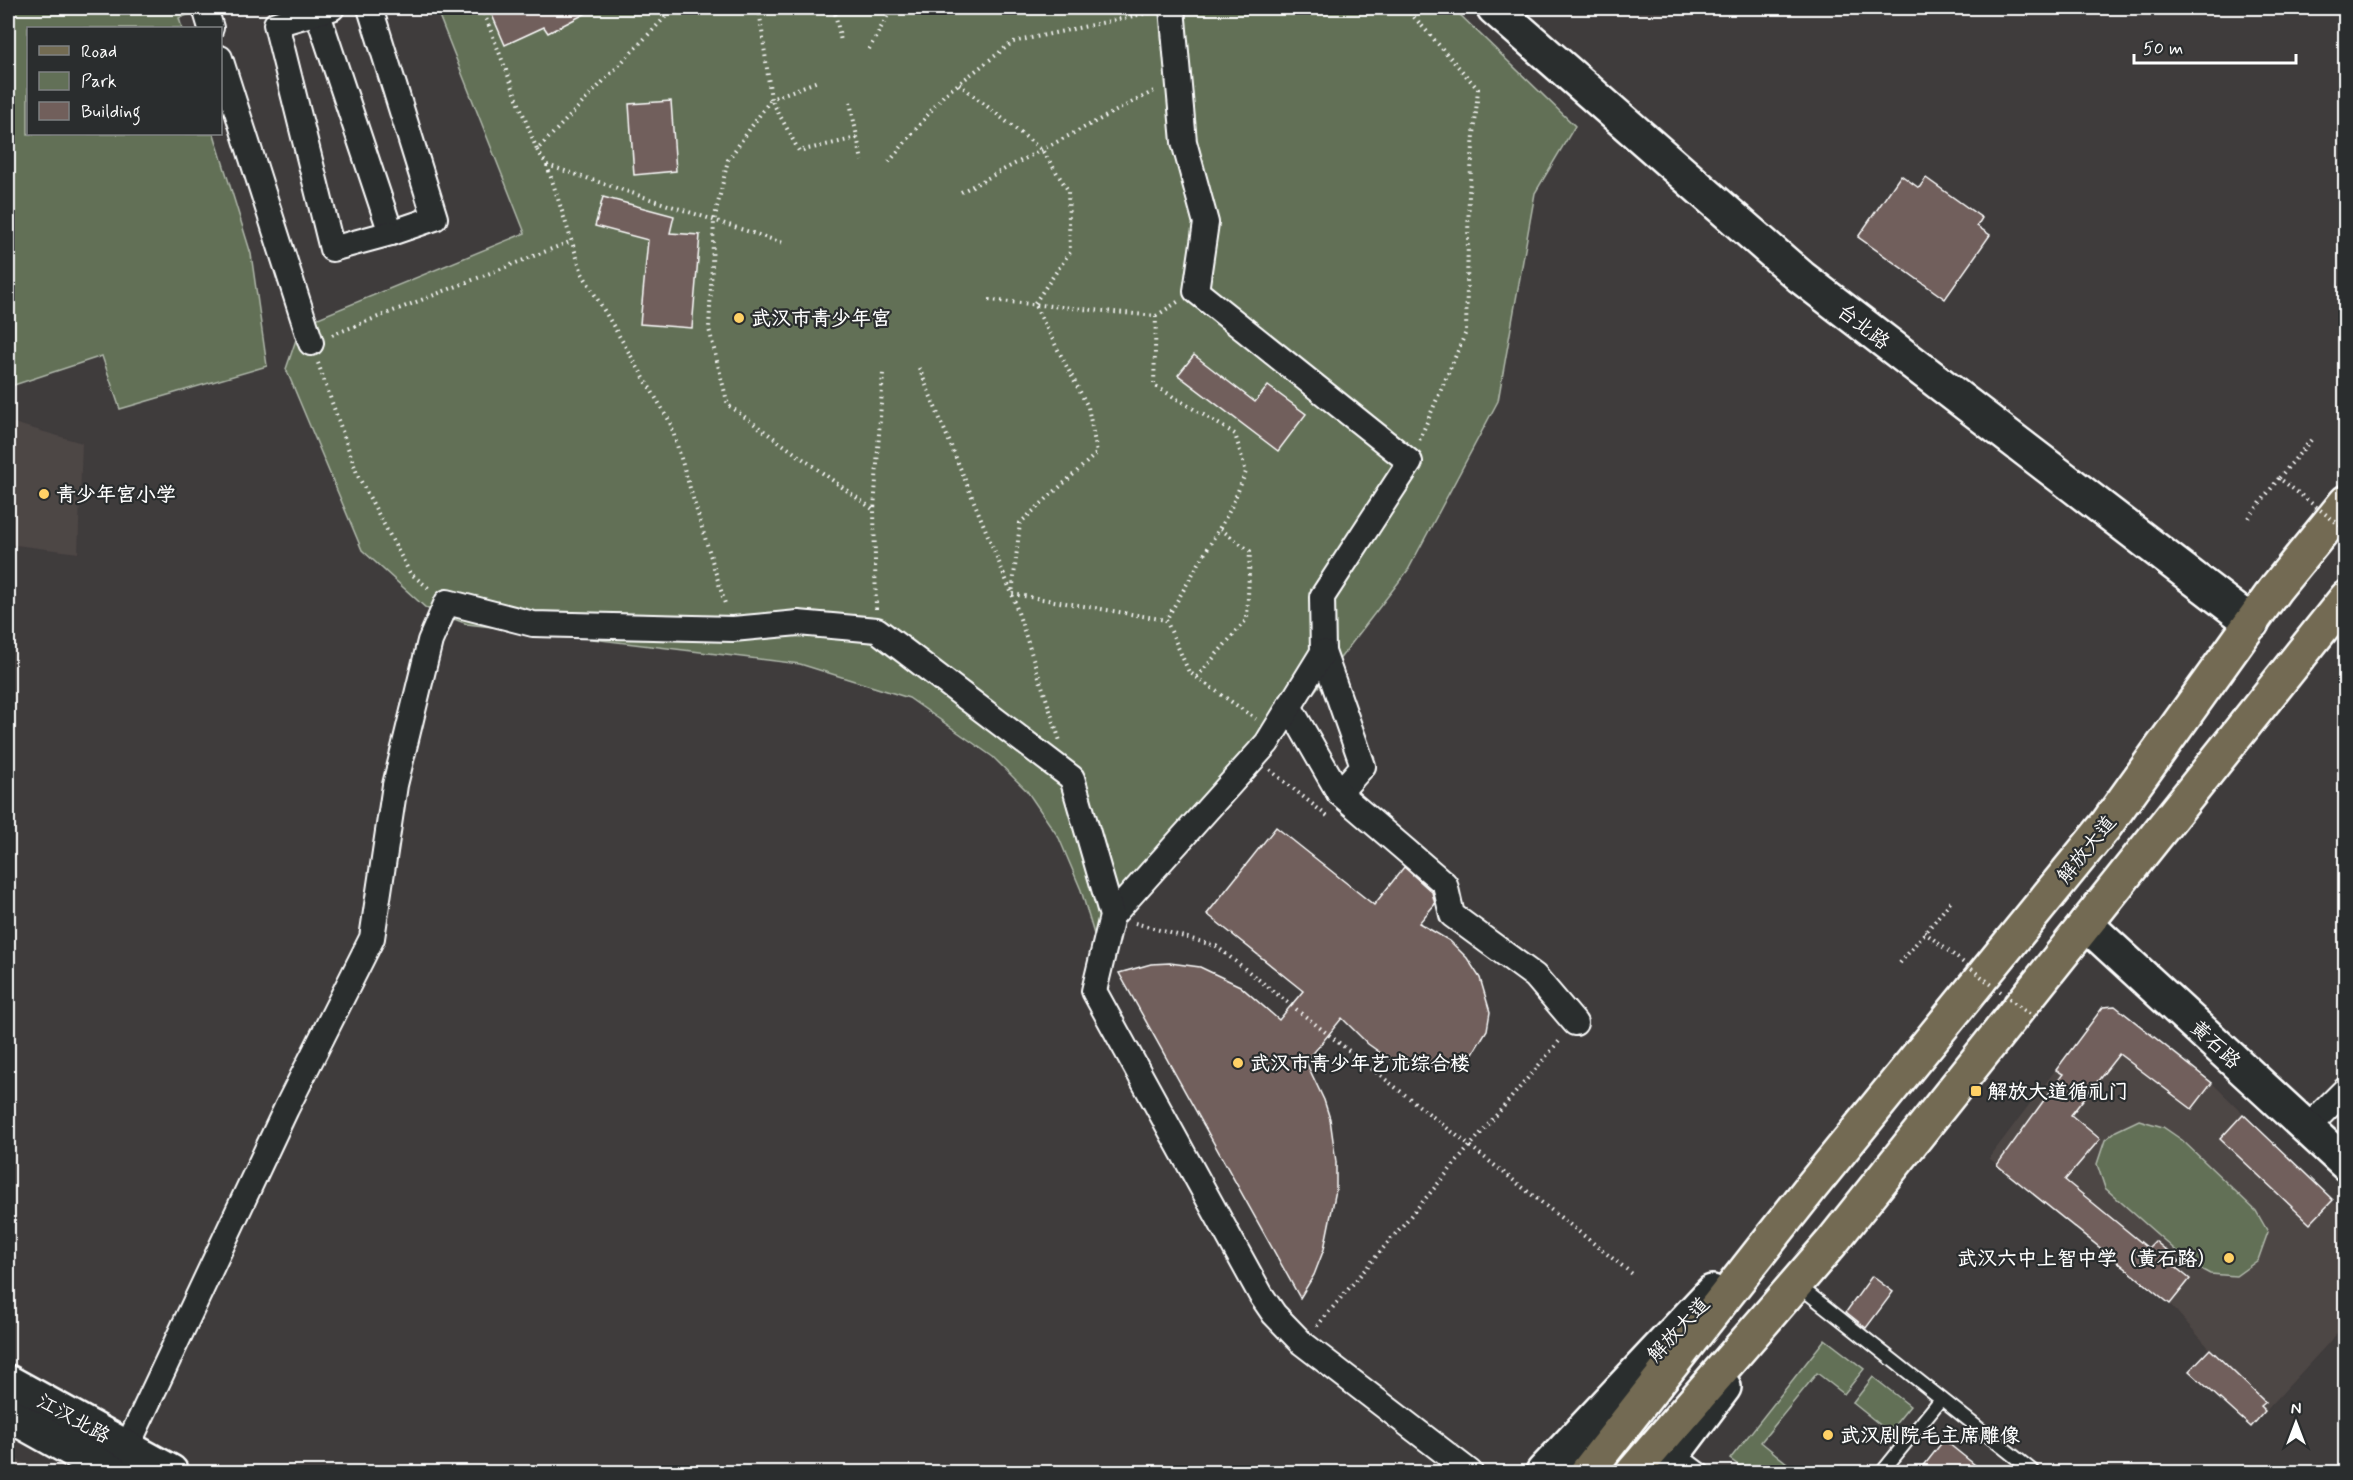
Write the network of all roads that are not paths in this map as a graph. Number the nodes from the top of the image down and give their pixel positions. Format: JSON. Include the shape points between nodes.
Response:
{"nodes":[{"id":1,"x":205,"y":8,"type":"edge"},
{"id":2,"x":370,"y":8,"type":"edge"},
{"id":3,"x":1494,"y":8,"type":"edge"},
{"id":4,"x":322,"y":9,"type":"edge"},
{"id":5,"x":1166,"y":9,"type":"edge"},
{"id":6,"x":211,"y":27,"type":"edge"},
{"id":7,"x":222,"y":64,"type":"edge"},
{"id":8,"x":391,"y":233,"type":"junction"},
{"id":9,"x":311,"y":343,"type":"road end"},
{"id":10,"x":2346,"y":502,"type":"edge"},
{"id":11,"x":2341,"y":614,"type":"edge"},
{"id":12,"x":2252,"y":623,"type":"junction"},
{"id":13,"x":1323,"y":652,"type":"junction"},
{"id":14,"x":1289,"y":706,"type":"junction"},
{"id":15,"x":1340,"y":793,"type":"junction"},
{"id":16,"x":1112,"y":916,"type":"junction"},
{"id":17,"x":2086,"y":924,"type":"junction"},
{"id":18,"x":1575,"y":1023,"type":"road end"},
{"id":19,"x":2346,"y":1089,"type":"edge"},
{"id":20,"x":2307,"y":1128,"type":"junction"},
{"id":21,"x":2346,"y":1164,"type":"edge"},
{"id":22,"x":1812,"y":1186,"type":"junction"},
{"id":23,"x":1832,"y":1242,"type":"junction"},
{"id":24,"x":1799,"y":1286,"type":"junction"},
{"id":25,"x":8,"y":1382,"type":"edge"},
{"id":26,"x":1941,"y":1399,"type":"junction"},
{"id":27,"x":8,"y":1414,"type":"edge"},
{"id":28,"x":1668,"y":1462,"type":"edge"},
{"id":29,"x":115,"y":1463,"type":"edge"},
{"id":30,"x":171,"y":1473,"type":"edge"},
{"id":31,"x":1470,"y":1473,"type":"edge"},
{"id":32,"x":1543,"y":1473,"type":"edge"},
{"id":33,"x":1587,"y":1473,"type":"edge"},
{"id":34,"x":1633,"y":1473,"type":"edge"},
{"id":35,"x":1704,"y":1473,"type":"edge"},
{"id":36,"x":1882,"y":1473,"type":"edge"},
{"id":37,"x":2034,"y":1473,"type":"edge"}],
"edges":[{"from":1,"to":6,"type":"street"},
{"from":2,"to":8,"type":"street","via":[[435,218]]},
{"from":3,"to":12,"type":"main road","name":"台北路","via":[[1801,277]]},
{"from":4,"to":8,"type":"street"},
{"from":4,"to":8,"type":"street","via":[[276,24],[332,249]]},
{"from":5,"to":13,"type":"street","via":[[1184,142],[1206,223],[1196,291],[1410,462],[1322,597]]},
{"from":7,"to":9,"type":"street"},
{"from":10,"to":12,"type":"main road","name":"解放大道"},
{"from":11,"to":17,"type":"main road"},
{"from":12,"to":22,"type":"main road","name":"解放大道","via":[[2106,825]]},
{"from":13,"to":14,"type":"street"},
{"from":13,"to":15,"type":"street","via":[[1363,766]]},
{"from":14,"to":15,"type":"street"},
{"from":14,"to":16,"type":"street","via":[[1267,743]]},
{"from":15,"to":18,"type":"street","via":[[1445,884],[1452,915],[1535,976]]},
{"from":16,"to":29,"type":"street","via":[[1072,778],[877,630],[798,623],[733,629],[533,624],[447,602],[430,641],[395,786],[372,938]]},
{"from":16,"to":31,"type":"street","via":[[1094,991],[1261,1295],[1302,1343]]},
{"from":17,"to":20,"type":"main road","name":"黄石路"},
{"from":17,"to":23,"type":"main road"},
{"from":19,"to":20,"type":"street"},
{"from":20,"to":21,"type":"main road","name":"黄石路"},
{"from":22,"to":32,"type":"main road","name":"解放大道"},
{"from":22,"to":33,"type":"main road","name":"解放大道"},
{"from":23,"to":24,"type":"main road"},
{"from":23,"to":34,"type":"main road"},
{"from":24,"to":26,"type":"lane"},
{"from":24,"to":28,"type":"main road"},
{"from":25,"to":29,"type":"main road","name":"江汉北路"},
{"from":26,"to":36,"type":"lane"},
{"from":26,"to":37,"type":"lane"},
{"from":27,"to":29,"type":"main road","name":"江汉北路"},
{"from":28,"to":35,"type":"lane"},
{"from":29,"to":30,"type":"main road","name":"江汉北路"}]}
